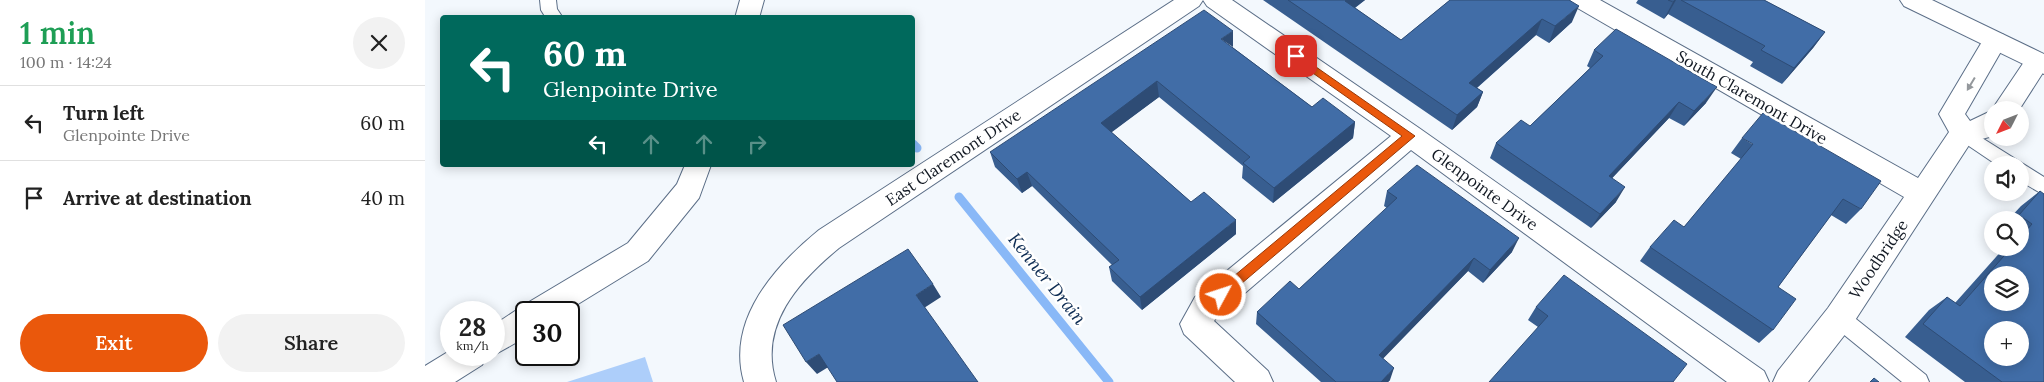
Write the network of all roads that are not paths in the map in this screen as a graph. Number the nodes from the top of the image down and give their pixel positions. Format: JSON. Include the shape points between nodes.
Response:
{"nodes":[{"id":1,"x":549,"y":0,"type":"edge"},
{"id":2,"x":1191,"y":0,"type":"edge"},
{"id":3,"x":1215,"y":0,"type":"edge"},
{"id":4,"x":1582,"y":0,"type":"edge"},
{"id":5,"x":1912,"y":0,"type":"edge"},
{"id":6,"x":553,"y":15,"type":"edge"},
{"id":7,"x":1995,"y":41,"type":"junction"},
{"id":8,"x":2040,"y":63,"type":"edge"},
{"id":9,"x":2012,"y":101,"type":"edge"},
{"id":10,"x":1984,"y":128,"type":"edge"},
{"id":11,"x":1963,"y":133,"type":"junction"},
{"id":12,"x":1410,"y":136,"type":"junction"},
{"id":13,"x":1998,"y":156,"type":"edge"},
{"id":14,"x":697,"y":167,"type":"edge"},
{"id":15,"x":2029,"y":177,"type":"edge"},
{"id":16,"x":2044,"y":186,"type":"edge"},
{"id":17,"x":1922,"y":194,"type":"junction"},
{"id":18,"x":558,"y":301,"type":"edge"},
{"id":19,"x":1839,"y":318,"type":"junction"},
{"id":20,"x":453,"y":366,"type":"edge"},
{"id":21,"x":427,"y":382,"type":"edge"},
{"id":22,"x":760,"y":382,"type":"edge"},
{"id":23,"x":1257,"y":382,"type":"edge"},
{"id":24,"x":1753,"y":382,"type":"edge"},
{"id":25,"x":1789,"y":382,"type":"edge"},
{"id":26,"x":1917,"y":382,"type":"edge"}],
"edges":[{"from":1,"to":6,"type":"lane"},
{"from":2,"to":22,"type":"street","name":"East Claremont Drive","via":[[829,239],[796,266],[779,286],[763,319],[756,348]]},
{"from":3,"to":12,"type":"street","name":"Glenpointe Drive"},
{"from":4,"to":17,"type":"street","name":"South Claremont Drive"},
{"from":5,"to":7,"type":"street"},
{"from":7,"to":8,"type":"street"},
{"from":7,"to":11,"type":"street","one_way":true,"via":[[1952,114]]},
{"from":8,"to":9,"type":"street"},
{"from":10,"to":11,"type":"street"},
{"from":11,"to":13,"type":"lane"},
{"from":11,"to":17,"type":"street","name":"Woodbridge"},
{"from":12,"to":23,"type":"street","via":[[1206,308],[1195,324]]},
{"from":12,"to":24,"type":"street","name":"Glenpointe Drive"},
{"from":14,"to":18,"type":"street","via":[[689,190],[638,252]]},
{"from":15,"to":16,"type":"lane"},
{"from":17,"to":19,"type":"street","name":"Woodbridge"},
{"from":19,"to":25,"type":"street","name":"Woodbridge"},
{"from":19,"to":26,"type":"lane"},
{"from":20,"to":21,"type":"street"}]}
